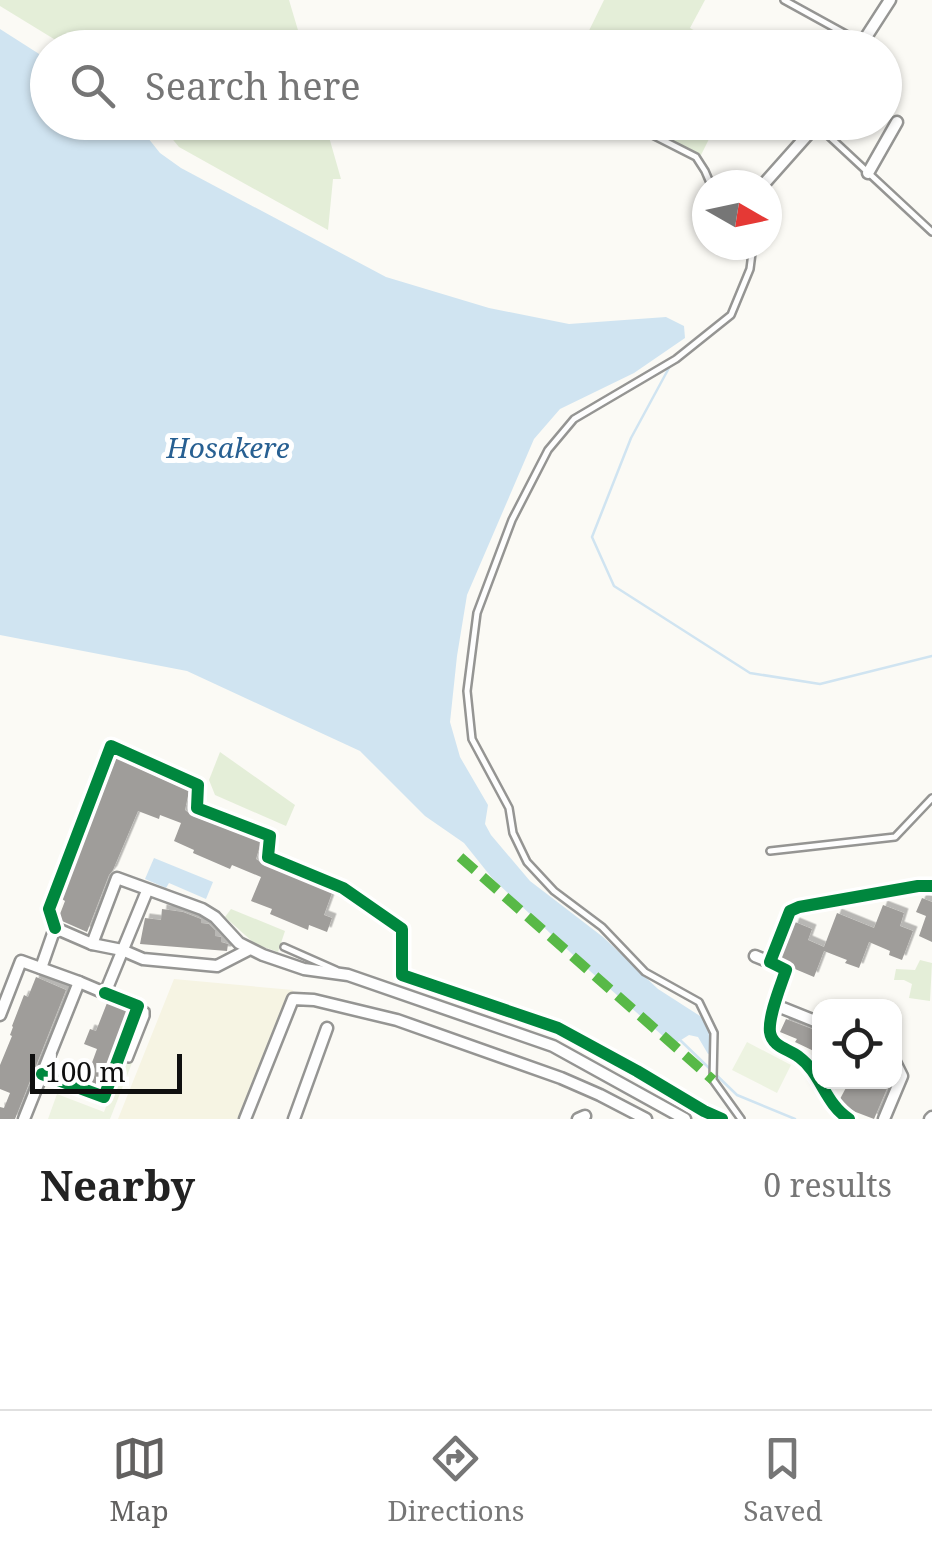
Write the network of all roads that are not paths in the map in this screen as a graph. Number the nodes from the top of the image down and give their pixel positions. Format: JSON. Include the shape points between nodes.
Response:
{"nodes":[{"id":1,"x":784,"y":0,"type":"edge"},
{"id":2,"x":890,"y":0,"type":"edge"},
{"id":3,"x":835,"y":30,"type":"edge"},
{"id":4,"x":870,"y":30,"type":"edge"},
{"id":5,"x":663,"y":140,"type":"edge"},
{"id":6,"x":804,"y":140,"type":"edge"},
{"id":7,"x":834,"y":140,"type":"edge"},
{"id":8,"x":887,"y":140,"type":"edge"},
{"id":9,"x":706,"y":170,"type":"edge"},
{"id":10,"x":777,"y":170,"type":"edge"},
{"id":11,"x":868,"y":173,"type":"junction"},
{"id":12,"x":932,"y":232,"type":"edge"},
{"id":13,"x":751,"y":260,"type":"edge"},
{"id":14,"x":932,"y":798,"type":"edge"},
{"id":15,"x":770,"y":851,"type":"dead end"},
{"id":16,"x":932,"y":886,"type":"edge"},
{"id":17,"x":146,"y":890,"type":"junction"},
{"id":18,"x":55,"y":928,"type":"junction"},
{"id":19,"x":92,"y":944,"type":"junction"},
{"id":20,"x":284,"y":947,"type":"dead end"},
{"id":21,"x":250,"y":949,"type":"junction"},
{"id":22,"x":122,"y":950,"type":"junction"},
{"id":23,"x":755,"y":956,"type":"dead end"},
{"id":24,"x":770,"y":962,"type":"junction"},
{"id":25,"x":41,"y":968,"type":"junction"},
{"id":26,"x":348,"y":975,"type":"junction"},
{"id":27,"x":79,"y":982,"type":"junction"},
{"id":28,"x":105,"y":993,"type":"junction"},
{"id":29,"x":776,"y":1005,"type":"junction"},
{"id":30,"x":138,"y":1006,"type":"junction"},
{"id":31,"x":0,"y":1015,"type":"edge"},
{"id":32,"x":812,"y":1020,"type":"edge"},
{"id":33,"x":327,"y":1028,"type":"dead end"},
{"id":34,"x":558,"y":1028,"type":"junction"},
{"id":35,"x":553,"y":1046,"type":"junction"},
{"id":36,"x":129,"y":1059,"type":"dead end"},
{"id":37,"x":637,"y":1071,"type":"junction"},
{"id":38,"x":42,"y":1074,"type":"junction"},
{"id":39,"x":627,"y":1086,"type":"junction"},
{"id":40,"x":897,"y":1089,"type":"edge"},
{"id":41,"x":627,"y":1114,"type":"edge"},
{"id":42,"x":701,"y":1115,"type":"edge"},
{"id":43,"x":24,"y":1119,"type":"edge"},
{"id":44,"x":245,"y":1119,"type":"edge"},
{"id":45,"x":294,"y":1119,"type":"edge"},
{"id":46,"x":646,"y":1119,"type":"edge"},
{"id":47,"x":685,"y":1119,"type":"edge"},
{"id":48,"x":722,"y":1119,"type":"edge"},
{"id":49,"x":741,"y":1119,"type":"edge"},
{"id":50,"x":849,"y":1119,"type":"edge"},
{"id":51,"x":884,"y":1119,"type":"edge"}],
"edges":[{"from":1,"to":3,"type":"lane"},
{"from":2,"to":4,"type":"street"},
{"from":5,"to":9,"type":"lane","via":[[696,156]]},
{"from":6,"to":10,"type":"street"},
{"from":7,"to":11,"type":"lane"},
{"from":8,"to":11,"type":"street"},
{"from":11,"to":12,"type":"lane"},
{"from":13,"to":49,"type":"lane","via":[[731,315],[676,359],[574,419],[548,450],[512,520],[477,613],[467,691],[472,739],[510,808],[527,862],[645,972],[699,1002],[714,1032],[713,1080]]},
{"from":14,"to":15,"type":"lane","via":[[895,837]]},
{"from":16,"to":24,"type":"street","via":[[799,907],[786,918]]},
{"from":17,"to":19,"type":"street","via":[[117,878]]},
{"from":17,"to":21,"type":"street","via":[[202,909]]},
{"from":17,"to":22,"type":"street"},
{"from":18,"to":19,"type":"street"},
{"from":18,"to":25,"type":"street"},
{"from":18,"to":34,"type":"street","via":[[49,910],[111,746],[198,785],[196,808],[270,836],[268,857],[343,888],[402,929],[402,975]]},
{"from":19,"to":22,"type":"street"},
{"from":20,"to":26,"type":"lane"},
{"from":21,"to":22,"type":"street","via":[[217,966]]},
{"from":21,"to":26,"type":"street","via":[[304,970]]},
{"from":22,"to":28,"type":"street"},
{"from":23,"to":24,"type":"street"},
{"from":24,"to":29,"type":"street","via":[[786,970]]},
{"from":25,"to":27,"type":"street"},
{"from":25,"to":31,"type":"street","via":[[21,961]]},
{"from":26,"to":35,"type":"street"},
{"from":27,"to":28,"type":"street"},
{"from":27,"to":38,"type":"street"},
{"from":28,"to":30,"type":"street"},
{"from":29,"to":32,"type":"street"},
{"from":29,"to":50,"type":"street","via":[[770,1034],[776,1044],[810,1067]]},
{"from":30,"to":36,"type":"lane","via":[[146,1016]]},
{"from":30,"to":38,"type":"street","via":[[104,1097]]},
{"from":33,"to":45,"type":"street"},
{"from":34,"to":35,"type":"street"},
{"from":34,"to":37,"type":"street"},
{"from":35,"to":39,"type":"street"},
{"from":37,"to":39,"type":"street"},
{"from":37,"to":42,"type":"street"},
{"from":38,"to":43,"type":"street"},
{"from":39,"to":47,"type":"street"},
{"from":40,"to":51,"type":"street"},
{"from":41,"to":44,"type":"street","via":[[561,1078],[397,1020],[292,999]]},
{"from":41,"to":46,"type":"street"},
{"from":42,"to":48,"type":"street"}]}
